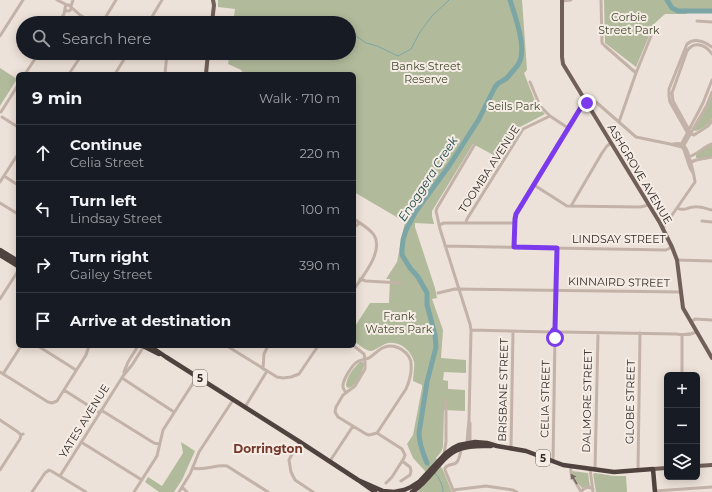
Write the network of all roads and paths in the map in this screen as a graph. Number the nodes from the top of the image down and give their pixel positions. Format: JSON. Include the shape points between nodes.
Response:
{"nodes":[{"id":1,"x":23,"y":0,"type":"edge"},
{"id":2,"x":72,"y":0,"type":"edge"},
{"id":3,"x":116,"y":0,"type":"edge"},
{"id":4,"x":162,"y":0,"type":"edge"},
{"id":5,"x":213,"y":0,"type":"edge"},
{"id":6,"x":571,"y":0,"type":"edge"},
{"id":7,"x":602,"y":0,"type":"edge"},
{"id":8,"x":58,"y":1,"type":"edge"},
{"id":9,"x":562,"y":1,"type":"edge"},
{"id":10,"x":68,"y":8,"type":"junction"},
{"id":11,"x":63,"y":16,"type":"edge"},
{"id":12,"x":82,"y":16,"type":"edge"},
{"id":13,"x":106,"y":16,"type":"edge"},
{"id":14,"x":152,"y":16,"type":"edge"},
{"id":15,"x":213,"y":16,"type":"edge"},
{"id":16,"x":697,"y":21,"type":"dead end"},
{"id":17,"x":712,"y":22,"type":"edge"},
{"id":18,"x":653,"y":31,"type":"dead end"},
{"id":19,"x":0,"y":36,"type":"edge"},
{"id":20,"x":712,"y":47,"type":"edge"},
{"id":21,"x":686,"y":51,"type":"junction"},
{"id":22,"x":712,"y":54,"type":"edge"},
{"id":23,"x":34,"y":60,"type":"edge"},
{"id":24,"x":78,"y":60,"type":"edge"},
{"id":25,"x":124,"y":60,"type":"edge"},
{"id":26,"x":166,"y":60,"type":"edge"},
{"id":27,"x":207,"y":60,"type":"edge"},
{"id":28,"x":26,"y":72,"type":"edge"},
{"id":29,"x":70,"y":72,"type":"edge"},
{"id":30,"x":116,"y":72,"type":"edge"},
{"id":31,"x":165,"y":72,"type":"edge"},
{"id":32,"x":206,"y":72,"type":"edge"},
{"id":33,"x":636,"y":73,"type":"junction"},
{"id":34,"x":712,"y":80,"type":"edge"},
{"id":35,"x":530,"y":82,"type":"dead end"},
{"id":36,"x":16,"y":88,"type":"edge"},
{"id":37,"x":712,"y":92,"type":"edge"},
{"id":38,"x":587,"y":103,"type":"junction"},
{"id":39,"x":1,"y":111,"type":"edge"},
{"id":40,"x":550,"y":116,"type":"junction"},
{"id":41,"x":1,"y":117,"type":"edge"},
{"id":42,"x":619,"y":122,"type":"junction"},
{"id":43,"x":712,"y":122,"type":"edge"},
{"id":44,"x":16,"y":126,"type":"edge"},
{"id":45,"x":568,"y":128,"type":"junction"},
{"id":46,"x":689,"y":132,"type":"junction"},
{"id":47,"x":611,"y":143,"type":"junction"},
{"id":48,"x":475,"y":144,"type":"dead end"},
{"id":49,"x":712,"y":144,"type":"edge"},
{"id":50,"x":682,"y":146,"type":"junction"},
{"id":51,"x":696,"y":154,"type":"junction"},
{"id":52,"x":16,"y":157,"type":"edge"},
{"id":53,"x":688,"y":157,"type":"junction"},
{"id":54,"x":712,"y":157,"type":"edge"},
{"id":55,"x":697,"y":160,"type":"junction"},
{"id":56,"x":689,"y":162,"type":"junction"},
{"id":57,"x":4,"y":176,"type":"junction"},
{"id":58,"x":0,"y":182,"type":"edge"},
{"id":59,"x":16,"y":184,"type":"edge"},
{"id":60,"x":534,"y":185,"type":"junction"},
{"id":61,"x":0,"y":202,"type":"edge"},
{"id":62,"x":649,"y":205,"type":"junction"},
{"id":63,"x":571,"y":206,"type":"junction"},
{"id":64,"x":677,"y":208,"type":"junction"},
{"id":65,"x":712,"y":210,"type":"edge"},
{"id":66,"x":16,"y":213,"type":"edge"},
{"id":67,"x":356,"y":220,"type":"edge"},
{"id":68,"x":702,"y":221,"type":"dead end"},
{"id":69,"x":466,"y":222,"type":"junction"},
{"id":70,"x":712,"y":222,"type":"edge"},
{"id":71,"x":360,"y":223,"type":"junction"},
{"id":72,"x":515,"y":223,"type":"junction"},
{"id":73,"x":356,"y":225,"type":"edge"},
{"id":74,"x":439,"y":225,"type":"junction"},
{"id":75,"x":663,"y":228,"type":"junction"},
{"id":76,"x":446,"y":246,"type":"junction"},
{"id":77,"x":514,"y":247,"type":"junction"},
{"id":78,"x":672,"y":247,"type":"junction"},
{"id":79,"x":557,"y":248,"type":"junction"},
{"id":80,"x":0,"y":250,"type":"edge"},
{"id":81,"x":0,"y":255,"type":"edge"},
{"id":82,"x":16,"y":260,"type":"edge"},
{"id":83,"x":677,"y":260,"type":"junction"},
{"id":84,"x":712,"y":261,"type":"edge"},
{"id":85,"x":16,"y":265,"type":"edge"},
{"id":86,"x":16,"y":274,"type":"edge"},
{"id":87,"x":360,"y":280,"type":"junction"},
{"id":88,"x":401,"y":282,"type":"dead end"},
{"id":89,"x":356,"y":286,"type":"edge"},
{"id":90,"x":459,"y":289,"type":"junction"},
{"id":91,"x":556,"y":290,"type":"junction"},
{"id":92,"x":680,"y":292,"type":"junction"},
{"id":93,"x":438,"y":293,"type":"dead end"},
{"id":94,"x":0,"y":299,"type":"edge"},
{"id":95,"x":712,"y":320,"type":"edge"},
{"id":96,"x":691,"y":322,"type":"junction"},
{"id":97,"x":555,"y":329,"type":"junction"},
{"id":98,"x":471,"y":330,"type":"junction"},
{"id":99,"x":513,"y":332,"type":"junction"},
{"id":100,"x":552,"y":332,"type":"junction"},
{"id":101,"x":558,"y":332,"type":"junction"},
{"id":102,"x":697,"y":332,"type":"junction"},
{"id":103,"x":598,"y":333,"type":"junction"},
{"id":104,"x":640,"y":333,"type":"junction"},
{"id":105,"x":682,"y":335,"type":"junction"},
{"id":106,"x":555,"y":336,"type":"junction"},
{"id":107,"x":356,"y":347,"type":"edge"},
{"id":108,"x":21,"y":348,"type":"edge"},
{"id":109,"x":41,"y":348,"type":"edge"},
{"id":110,"x":88,"y":348,"type":"edge"},
{"id":111,"x":137,"y":348,"type":"edge"},
{"id":112,"x":142,"y":348,"type":"edge"},
{"id":113,"x":147,"y":348,"type":"edge"},
{"id":114,"x":153,"y":348,"type":"edge"},
{"id":115,"x":230,"y":348,"type":"edge"},
{"id":116,"x":264,"y":348,"type":"edge"},
{"id":117,"x":267,"y":348,"type":"edge"},
{"id":118,"x":317,"y":348,"type":"edge"},
{"id":119,"x":264,"y":354,"type":"junction"},
{"id":120,"x":166,"y":357,"type":"junction"},
{"id":121,"x":712,"y":358,"type":"edge"},
{"id":122,"x":365,"y":359,"type":"junction"},
{"id":123,"x":263,"y":369,"type":"junction"},
{"id":124,"x":76,"y":370,"type":"junction"},
{"id":125,"x":267,"y":371,"type":"junction"},
{"id":126,"x":682,"y":372,"type":"edge"},
{"id":127,"x":2,"y":373,"type":"edge"},
{"id":128,"x":122,"y":377,"type":"junction"},
{"id":129,"x":197,"y":377,"type":"junction"},
{"id":130,"x":64,"y":390,"type":"junction"},
{"id":131,"x":346,"y":393,"type":"junction"},
{"id":132,"x":233,"y":400,"type":"junction"},
{"id":133,"x":446,"y":400,"type":"dead end"},
{"id":134,"x":245,"y":407,"type":"junction"},
{"id":135,"x":100,"y":411,"type":"junction"},
{"id":136,"x":174,"y":412,"type":"junction"},
{"id":137,"x":0,"y":420,"type":"edge"},
{"id":138,"x":353,"y":426,"type":"junction"},
{"id":139,"x":377,"y":433,"type":"junction"},
{"id":140,"x":81,"y":442,"type":"junction"},
{"id":141,"x":300,"y":442,"type":"junction"},
{"id":142,"x":446,"y":442,"type":"junction"},
{"id":143,"x":159,"y":444,"type":"junction"},
{"id":144,"x":469,"y":444,"type":"junction"},
{"id":145,"x":455,"y":446,"type":"junction"},
{"id":146,"x":462,"y":448,"type":"junction"},
{"id":147,"x":511,"y":448,"type":"junction"},
{"id":148,"x":450,"y":454,"type":"junction"},
{"id":149,"x":443,"y":456,"type":"junction"},
{"id":150,"x":459,"y":458,"type":"junction"},
{"id":151,"x":330,"y":461,"type":"junction"},
{"id":152,"x":402,"y":461,"type":"junction"},
{"id":153,"x":553,"y":462,"type":"junction"},
{"id":154,"x":440,"y":463,"type":"junction"},
{"id":155,"x":712,"y":465,"type":"edge"},
{"id":156,"x":571,"y":466,"type":"junction"},
{"id":157,"x":700,"y":466,"type":"edge"},
{"id":158,"x":193,"y":468,"type":"junction"},
{"id":159,"x":664,"y":468,"type":"edge"},
{"id":160,"x":593,"y":469,"type":"junction"},
{"id":161,"x":653,"y":469,"type":"junction"},
{"id":162,"x":0,"y":470,"type":"edge"},
{"id":163,"x":638,"y":470,"type":"junction"},
{"id":164,"x":60,"y":476,"type":"junction"},
{"id":165,"x":425,"y":478,"type":"junction"},
{"id":166,"x":142,"y":480,"type":"junction"},
{"id":167,"x":358,"y":480,"type":"junction"},
{"id":168,"x":401,"y":481,"type":"dead end"},
{"id":169,"x":386,"y":483,"type":"dead end"},
{"id":170,"x":182,"y":487,"type":"junction"},
{"id":171,"x":712,"y":487,"type":"edge"},
{"id":172,"x":593,"y":490,"type":"edge"},
{"id":173,"x":454,"y":491,"type":"edge"},
{"id":174,"x":655,"y":491,"type":"edge"},
{"id":175,"x":32,"y":492,"type":"edge"},
{"id":176,"x":86,"y":492,"type":"edge"},
{"id":177,"x":134,"y":492,"type":"edge"},
{"id":178,"x":179,"y":492,"type":"edge"},
{"id":179,"x":188,"y":492,"type":"edge"},
{"id":180,"x":268,"y":492,"type":"edge"},
{"id":181,"x":313,"y":492,"type":"edge"},
{"id":182,"x":375,"y":492,"type":"edge"},
{"id":183,"x":397,"y":492,"type":"edge"},
{"id":184,"x":412,"y":492,"type":"edge"},
{"id":185,"x":517,"y":492,"type":"edge"},
{"id":186,"x":581,"y":492,"type":"edge"}],
"edges":[{"from":1,"to":19,"type":"street"},
{"from":2,"to":10,"type":"street"},
{"from":3,"to":13,"type":"street"},
{"from":4,"to":14,"type":"street"},
{"from":5,"to":15,"type":"main road"},
{"from":6,"to":9,"type":"street"},
{"from":7,"to":33,"type":"street","via":[[602,43]]},
{"from":8,"to":10,"type":"street"},
{"from":9,"to":38,"type":"main road","name":"ASHGROVE AVENUE","via":[[562,60]]},
{"from":10,"to":11,"type":"street"},
{"from":10,"to":12,"type":"street"},
{"from":16,"to":17,"type":"street"},
{"from":18,"to":33,"type":"street"},
{"from":20,"to":21,"type":"street","via":[[703,42],[691,41],[687,44]]},
{"from":21,"to":22,"type":"street","via":[[697,45],[705,47]]},
{"from":21,"to":46,"type":"street","via":[[670,87],[669,98],[684,128]]},
{"from":23,"to":28,"type":"street"},
{"from":24,"to":29,"type":"street"},
{"from":25,"to":30,"type":"street"},
{"from":26,"to":31,"type":"street"},
{"from":27,"to":32,"type":"main road"},
{"from":33,"to":42,"type":"street"},
{"from":34,"to":46,"type":"street"},
{"from":35,"to":40,"type":"street","via":[[540,106]]},
{"from":36,"to":39,"type":"street"},
{"from":37,"to":46,"type":"street","via":[[707,105]]},
{"from":38,"to":42,"type":"street","via":[[596,102]]},
{"from":38,"to":45,"type":"street","via":[[583,104]]},
{"from":38,"to":47,"type":"main road","name":"ASHGROVE AVENUE"},
{"from":39,"to":41,"type":"street"},
{"from":40,"to":45,"type":"street"},
{"from":40,"to":69,"type":"street","name":"TOOMBA AVENUE","via":[[524,129]]},
{"from":41,"to":44,"type":"street"},
{"from":42,"to":50,"type":"street","via":[[636,137]]},
{"from":43,"to":46,"type":"street","via":[[693,135]]},
{"from":45,"to":60,"type":"street"},
{"from":46,"to":50,"type":"street"},
{"from":47,"to":62,"type":"main road","name":"ASHGROVE AVENUE"},
{"from":47,"to":63,"type":"street","via":[[602,153]]},
{"from":48,"to":74,"type":"street","via":[[437,208]]},
{"from":49,"to":51,"type":"street"},
{"from":50,"to":53,"type":"street"},
{"from":51,"to":53,"type":"street"},
{"from":51,"to":55,"type":"street","via":[[694,157]]},
{"from":52,"to":57,"type":"street"},
{"from":53,"to":56,"type":"street"},
{"from":54,"to":55,"type":"street"},
{"from":55,"to":56,"type":"street"},
{"from":56,"to":64,"type":"street","via":[[694,184]]},
{"from":57,"to":58,"type":"street"},
{"from":57,"to":59,"type":"street"},
{"from":60,"to":63,"type":"street","via":[[565,205]]},
{"from":60,"to":72,"type":"street","via":[[516,214]]},
{"from":61,"to":66,"type":"street"},
{"from":62,"to":63,"type":"street"},
{"from":62,"to":75,"type":"main road","name":"ASHGROVE AVENUE"},
{"from":64,"to":65,"type":"street","via":[[684,210],[695,207]]},
{"from":64,"to":75,"type":"street"},
{"from":67,"to":71,"type":"street"},
{"from":68,"to":70,"type":"street"},
{"from":69,"to":72,"type":"street"},
{"from":69,"to":74,"type":"street"},
{"from":71,"to":73,"type":"street"},
{"from":71,"to":87,"type":"street","via":[[374,236],[377,247]]},
{"from":72,"to":77,"type":"street"},
{"from":74,"to":76,"type":"street"},
{"from":75,"to":78,"type":"main road","name":"ASHGROVE AVENUE"},
{"from":76,"to":77,"type":"street","name":"LINDSAY STREET"},
{"from":76,"to":90,"type":"street"},
{"from":77,"to":79,"type":"street","name":"LINDSAY STREET"},
{"from":78,"to":79,"type":"street","name":"LINDSAY STREET","via":[[666,250]]},
{"from":78,"to":83,"type":"main road","name":"ASHGROVE AVENUE"},
{"from":79,"to":91,"type":"street"},
{"from":80,"to":82,"type":"highway"},
{"from":81,"to":85,"type":"highway"},
{"from":83,"to":84,"type":"street"},
{"from":83,"to":92,"type":"main road","name":"ASHGROVE AVENUE"},
{"from":86,"to":94,"type":"street"},
{"from":87,"to":88,"type":"street"},
{"from":87,"to":89,"type":"street"},
{"from":90,"to":91,"type":"street","name":"KINNAIRD STREET"},
{"from":90,"to":93,"type":"street","name":"KINNAIRD STREET"},
{"from":90,"to":98,"type":"street"},
{"from":91,"to":92,"type":"street","name":"KINNAIRD STREET"},
{"from":91,"to":97,"type":"street"},
{"from":92,"to":96,"type":"main road","name":"ASHGROVE AVENUE","via":[[683,308]]},
{"from":95,"to":96,"type":"street","via":[[695,319]]},
{"from":96,"to":102,"type":"main road","name":"ASHGROVE AVENUE"},
{"from":97,"to":100,"type":"street"},
{"from":97,"to":101,"type":"street"},
{"from":98,"to":99,"type":"street"},
{"from":98,"to":144,"type":"street"},
{"from":99,"to":100,"type":"street"},
{"from":99,"to":147,"type":"street","name":"BRISBANE STREET"},
{"from":100,"to":106,"type":"street"},
{"from":101,"to":103,"type":"street"},
{"from":101,"to":106,"type":"street"},
{"from":102,"to":105,"type":"street"},
{"from":102,"to":121,"type":"main road","name":"ASHGROVE AVENUE"},
{"from":103,"to":104,"type":"street"},
{"from":103,"to":160,"type":"street","name":"DALMORE STREET"},
{"from":104,"to":105,"type":"street"},
{"from":104,"to":163,"type":"street","name":"GLOBE STREET"},
{"from":105,"to":126,"type":"street"},
{"from":106,"to":153,"type":"street","name":"CELIA STREET"},
{"from":107,"to":122,"type":"street","via":[[363,352]]},
{"from":108,"to":127,"type":"street"},
{"from":109,"to":124,"type":"street"},
{"from":110,"to":124,"type":"street"},
{"from":111,"to":128,"type":"street","name":"YATES AVENUE"},
{"from":112,"to":128,"type":"street","name":"YATES AVENUE"},
{"from":113,"to":120,"type":"highway","number":"5"},
{"from":114,"to":120,"type":"highway","number":"5"},
{"from":115,"to":123,"type":"street"},
{"from":116,"to":119,"type":"street"},
{"from":117,"to":119,"type":"street"},
{"from":118,"to":125,"type":"street","via":[[299,374],[284,378]]},
{"from":119,"to":123,"type":"street"},
{"from":120,"to":129,"type":"highway","number":"5"},
{"from":122,"to":131,"type":"street","via":[[363,373],[356,385]]},
{"from":122,"to":131,"type":"street","via":[[356,363],[345,379],[343,387]]},
{"from":122,"to":139,"type":"street","via":[[384,347],[396,347],[407,355],[411,364],[406,390]]},
{"from":123,"to":125,"type":"street"},
{"from":124,"to":130,"type":"street"},
{"from":125,"to":134,"type":"street"},
{"from":127,"to":130,"type":"street","via":[[48,402],[57,401]]},
{"from":128,"to":135,"type":"street","name":"YATES AVENUE"},
{"from":128,"to":136,"type":"street"},
{"from":129,"to":132,"type":"highway","number":"5"},
{"from":129,"to":136,"type":"street"},
{"from":130,"to":135,"type":"street"},
{"from":131,"to":138,"type":"street","via":[[335,412]]},
{"from":132,"to":134,"type":"highway","number":"5"},
{"from":132,"to":158,"type":"street","via":[[200,452]]},
{"from":133,"to":142,"type":"street"},
{"from":134,"to":141,"type":"highway","number":"5"},
{"from":135,"to":140,"type":"street","name":"YATES AVENUE"},
{"from":135,"to":143,"type":"street"},
{"from":136,"to":143,"type":"street","via":[[162,431]]},
{"from":137,"to":162,"type":"street","via":[[22,434]]},
{"from":138,"to":139,"type":"street","via":[[367,435]]},
{"from":138,"to":151,"type":"street"},
{"from":139,"to":152,"type":"street","via":[[402,449],[405,455]]},
{"from":140,"to":164,"type":"street","name":"YATES AVENUE"},
{"from":140,"to":166,"type":"street"},
{"from":141,"to":151,"type":"highway","number":"5"},
{"from":141,"to":181,"type":"street","via":[[290,456],[289,466],[295,480]]},
{"from":142,"to":145,"type":"street","via":[[448,446]]},
{"from":142,"to":149,"type":"street"},
{"from":143,"to":166,"type":"street","via":[[156,457]]},
{"from":144,"to":145,"type":"highway","number":"5"},
{"from":144,"to":146,"type":"highway","number":"5"},
{"from":144,"to":147,"type":"highway","number":"5"},
{"from":145,"to":149,"type":"highway","number":"5"},
{"from":146,"to":148,"type":"highway","number":"5"},
{"from":146,"to":150,"type":"street"},
{"from":147,"to":153,"type":"highway","number":"5","via":[[530,452]]},
{"from":148,"to":150,"type":"street"},
{"from":148,"to":154,"type":"highway","number":"5"},
{"from":149,"to":154,"type":"highway","number":"5"},
{"from":150,"to":173,"type":"street","via":[[445,468]]},
{"from":151,"to":167,"type":"highway","number":"5"},
{"from":152,"to":168,"type":"street","via":[[411,471]]},
{"from":152,"to":169,"type":"street"},
{"from":153,"to":156,"type":"highway","number":"5"},
{"from":154,"to":165,"type":"highway","number":"5"},
{"from":155,"to":157,"type":"main road"},
{"from":156,"to":160,"type":"highway","number":"5"},
{"from":186,"to":156,"type":"street","one_way":true,"via":[[571,475]]},
{"from":158,"to":170,"type":"street"},
{"from":158,"to":180,"type":"street","via":[[199,470],[228,466]]},
{"from":159,"to":161,"type":"main road"},
{"from":160,"to":163,"type":"highway","number":"5","via":[[614,472]]},
{"from":160,"to":172,"type":"street","name":"DALMORE STREET"},
{"from":161,"to":163,"type":"highway","number":"5"},
{"from":161,"to":174,"type":"highway"},
{"from":164,"to":175,"type":"street","via":[[46,471]]},
{"from":164,"to":176,"type":"street"},
{"from":165,"to":183,"type":"highway","number":"5","via":[[414,486]]},
{"from":165,"to":184,"type":"highway","number":"5","via":[[419,488]]},
{"from":166,"to":177,"type":"street"},
{"from":167,"to":182,"type":"highway","number":"5"},
{"from":167,"to":183,"type":"highway","number":"5","via":[[383,491]]},
{"from":170,"to":178,"type":"street"},
{"from":170,"to":179,"type":"street"},
{"from":171,"to":174,"type":"street"},
{"from":172,"to":186,"type":"street","via":[[586,488]]},
{"from":173,"to":185,"type":"street","via":[[486,486]]}]}
